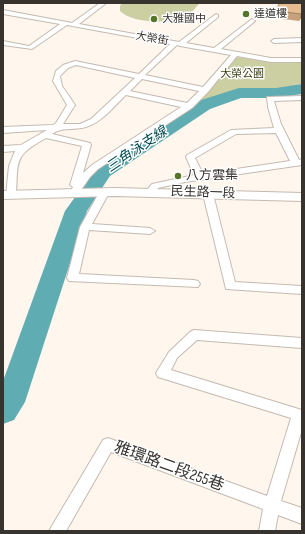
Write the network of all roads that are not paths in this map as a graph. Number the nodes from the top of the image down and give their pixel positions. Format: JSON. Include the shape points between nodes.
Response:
{"nodes":[{"id":1,"x":95,"y":3,"type":"edge"},
{"id":2,"x":3,"y":12,"type":"edge"},
{"id":3,"x":216,"y":16,"type":"dead end"},
{"id":4,"x":252,"y":21,"type":"dead end"},
{"id":5,"x":66,"y":23,"type":"junction"},
{"id":6,"x":73,"y":25,"type":"junction"},
{"id":7,"x":274,"y":40,"type":"dead end"},
{"id":8,"x":302,"y":40,"type":"edge"},
{"id":9,"x":3,"y":43,"type":"edge"},
{"id":10,"x":177,"y":44,"type":"junction"},
{"id":11,"x":216,"y":50,"type":"junction"},
{"id":12,"x":235,"y":54,"type":"junction"},
{"id":13,"x":302,"y":60,"type":"edge"},
{"id":14,"x":140,"y":77,"type":"junction"},
{"id":15,"x":205,"y":90,"type":"junction"},
{"id":16,"x":124,"y":92,"type":"junction"},
{"id":17,"x":302,"y":98,"type":"edge"},
{"id":18,"x":189,"y":106,"type":"junction"},
{"id":19,"x":58,"y":127,"type":"junction"},
{"id":20,"x":3,"y":130,"type":"edge"},
{"id":21,"x":278,"y":130,"type":"junction"},
{"id":22,"x":46,"y":135,"type":"junction"},
{"id":23,"x":22,"y":148,"type":"junction"},
{"id":24,"x":3,"y":149,"type":"edge"},
{"id":25,"x":299,"y":162,"type":"edge"},
{"id":26,"x":200,"y":177,"type":"junction"},
{"id":27,"x":75,"y":191,"type":"junction"},
{"id":28,"x":104,"y":191,"type":"junction"},
{"id":29,"x":151,"y":191,"type":"junction"},
{"id":30,"x":208,"y":194,"type":"junction"},
{"id":31,"x":7,"y":195,"type":"edge"},
{"id":32,"x":302,"y":197,"type":"edge"},
{"id":33,"x":85,"y":227,"type":"junction"},
{"id":34,"x":150,"y":230,"type":"dead end"},
{"id":35,"x":194,"y":284,"type":"dead end"},
{"id":36,"x":302,"y":290,"type":"edge"},
{"id":37,"x":302,"y":343,"type":"edge"},
{"id":38,"x":300,"y":416,"type":"edge"},
{"id":39,"x":272,"y":504,"type":"junction"},
{"id":40,"x":302,"y":516,"type":"edge"},
{"id":41,"x":57,"y":531,"type":"edge"},
{"id":42,"x":267,"y":531,"type":"edge"}],
"edges":[{"from":1,"to":6,"type":"street","via":[[102,4]]},
{"from":2,"to":5,"type":"street","name":"大榮街"},
{"from":3,"to":10,"type":"street"},
{"from":4,"to":11,"type":"street"},
{"from":5,"to":6,"type":"street","name":"大榮街"},
{"from":5,"to":9,"type":"street","via":[[30,48]]},
{"from":6,"to":10,"type":"street","name":"大榮街"},
{"from":7,"to":8,"type":"street"},
{"from":10,"to":11,"type":"street","name":"大榮街"},
{"from":10,"to":14,"type":"street"},
{"from":11,"to":12,"type":"street","name":"大榮街"},
{"from":12,"to":13,"type":"street","name":"大榮街","via":[[271,60]]},
{"from":12,"to":15,"type":"street"},
{"from":14,"to":15,"type":"street"},
{"from":14,"to":16,"type":"street"},
{"from":14,"to":19,"type":"street","via":[[75,63],[62,68],[57,72],[57,81],[71,105]]},
{"from":15,"to":18,"type":"street"},
{"from":16,"to":18,"type":"street"},
{"from":16,"to":19,"type":"street","via":[[94,121],[81,126]]},
{"from":17,"to":21,"type":"street","via":[[270,99]]},
{"from":18,"to":27,"type":"street","via":[[95,167]]},
{"from":19,"to":20,"type":"street"},
{"from":19,"to":22,"type":"street"},
{"from":21,"to":25,"type":"street"},
{"from":21,"to":26,"type":"street","via":[[234,132],[190,157]]},
{"from":22,"to":23,"type":"street"},
{"from":22,"to":27,"type":"street","via":[[87,145]]},
{"from":23,"to":24,"type":"street"},
{"from":23,"to":31,"type":"street","via":[[16,157]]},
{"from":25,"to":26,"type":"street"},
{"from":26,"to":29,"type":"street","via":[[155,186]]},
{"from":27,"to":28,"type":"main road","name":"民生路一段"},
{"from":27,"to":31,"type":"main road"},
{"from":28,"to":29,"type":"main road","name":"民生路一段"},
{"from":28,"to":33,"type":"street"},
{"from":29,"to":30,"type":"main road","name":"民生路一段"},
{"from":30,"to":32,"type":"main road","name":"民生路一段"},
{"from":30,"to":36,"type":"street","via":[[230,286]]},
{"from":33,"to":34,"type":"street"},
{"from":33,"to":35,"type":"street","via":[[73,278]]},
{"from":37,"to":38,"type":"street","via":[[194,335],[173,355],[163,373]]},
{"from":38,"to":39,"type":"street"},
{"from":39,"to":40,"type":"street","name":"雅環路二段255巷"},
{"from":39,"to":41,"type":"street","name":"雅環路二段255巷","via":[[108,444]]},
{"from":39,"to":42,"type":"street"}]}
